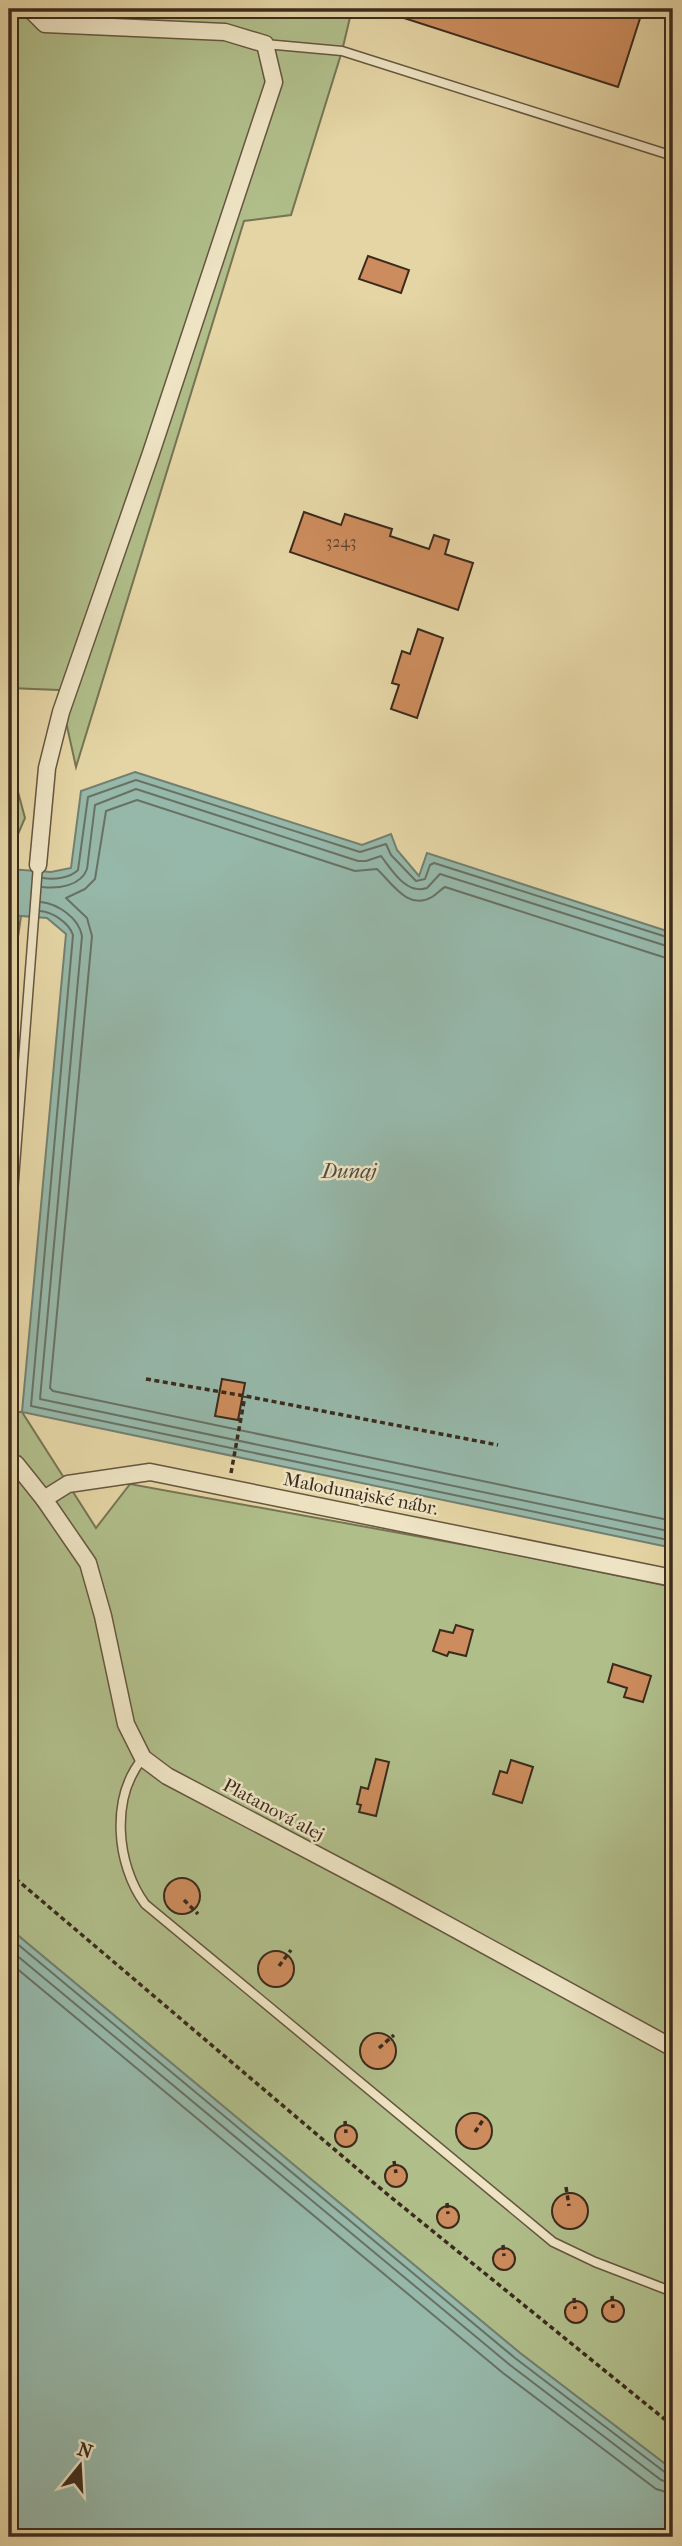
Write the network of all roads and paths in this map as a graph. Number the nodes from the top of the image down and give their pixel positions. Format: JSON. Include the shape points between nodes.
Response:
{"nodes":[{"id":1,"x":30,"y":9,"type":"edge"},
{"id":2,"x":265,"y":44,"type":"junction"},
{"id":3,"x":673,"y":156,"type":"edge"},
{"id":4,"x":38,"y":866,"type":"joint"},
{"id":5,"x":9,"y":1245,"type":"edge"},
{"id":6,"x":146,"y":1379,"type":"dead end"},
{"id":7,"x":246,"y":1396,"type":"junction"},
{"id":8,"x":498,"y":1445,"type":"dead end"},
{"id":9,"x":9,"y":1447,"type":"edge"},
{"id":10,"x":234,"y":1456,"type":"dead end"},
{"id":11,"x":12,"y":1466,"type":"edge"},
{"id":12,"x":44,"y":1499,"type":"junction"},
{"id":13,"x":673,"y":1578,"type":"edge"},
{"id":14,"x":143,"y":1758,"type":"junction"},
{"id":15,"x":9,"y":1873,"type":"edge"},
{"id":16,"x":184,"y":1900,"type":"dead end"},
{"id":17,"x":198,"y":1914,"type":"dead end"},
{"id":18,"x":291,"y":1951,"type":"dead end"},
{"id":19,"x":279,"y":1966,"type":"dead end"},
{"id":20,"x":394,"y":2035,"type":"dead end"},
{"id":21,"x":379,"y":2048,"type":"dead end"},
{"id":22,"x":673,"y":2048,"type":"edge"},
{"id":23,"x":485,"y":2117,"type":"dead end"},
{"id":24,"x":345,"y":2121,"type":"dead end"},
{"id":25,"x":475,"y":2132,"type":"dead end"},
{"id":26,"x":346,"y":2133,"type":"dead end"},
{"id":27,"x":394,"y":2161,"type":"dead end"},
{"id":28,"x":396,"y":2173,"type":"dead end"},
{"id":29,"x":566,"y":2187,"type":"dead end"},
{"id":30,"x":447,"y":2203,"type":"dead end"},
{"id":31,"x":569,"y":2206,"type":"dead end"},
{"id":32,"x":448,"y":2214,"type":"dead end"},
{"id":33,"x":503,"y":2245,"type":"dead end"},
{"id":34,"x":504,"y":2256,"type":"dead end"},
{"id":35,"x":673,"y":2292,"type":"edge"},
{"id":36,"x":612,"y":2297,"type":"dead end"},
{"id":37,"x":574,"y":2298,"type":"dead end"},
{"id":38,"x":613,"y":2308,"type":"dead end"},
{"id":39,"x":575,"y":2309,"type":"dead end"},
{"id":40,"x":673,"y":2426,"type":"edge"}],
"edges":[{"from":1,"to":2,"type":"street","via":[[45,24],[225,32]]},
{"from":2,"to":3,"type":"lane","via":[[342,51]]},
{"from":2,"to":4,"type":"street","via":[[274,82],[61,712],[47,768]]},
{"from":4,"to":5,"type":"lane"},
{"from":6,"to":7,"type":"path"},
{"from":7,"to":8,"type":"path"},
{"from":7,"to":10,"type":"path"},
{"from":9,"to":11,"type":"lane"},
{"from":11,"to":12,"type":"street","name":"Platanová alej"},
{"from":12,"to":13,"type":"street","name":"Malodunajské nábr.","via":[[68,1485],[150,1472]]},
{"from":12,"to":14,"type":"street","name":"Platanová alej","via":[[89,1563],[126,1724]]},
{"from":14,"to":22,"type":"street","name":"Platanová alej","via":[[167,1776]]},
{"from":14,"to":35,"type":"lane","via":[[128,1781],[121,1830],[126,1867],[145,1904],[553,2242]]},
{"from":15,"to":40,"type":"path","via":[[387,2194]]},
{"from":16,"to":17,"type":"path"},
{"from":18,"to":19,"type":"path"},
{"from":20,"to":21,"type":"path"},
{"from":23,"to":25,"type":"path"},
{"from":24,"to":26,"type":"path"},
{"from":27,"to":28,"type":"path"},
{"from":29,"to":31,"type":"path"},
{"from":30,"to":32,"type":"path"},
{"from":33,"to":34,"type":"path"},
{"from":36,"to":38,"type":"path"},
{"from":37,"to":39,"type":"path"}]}
